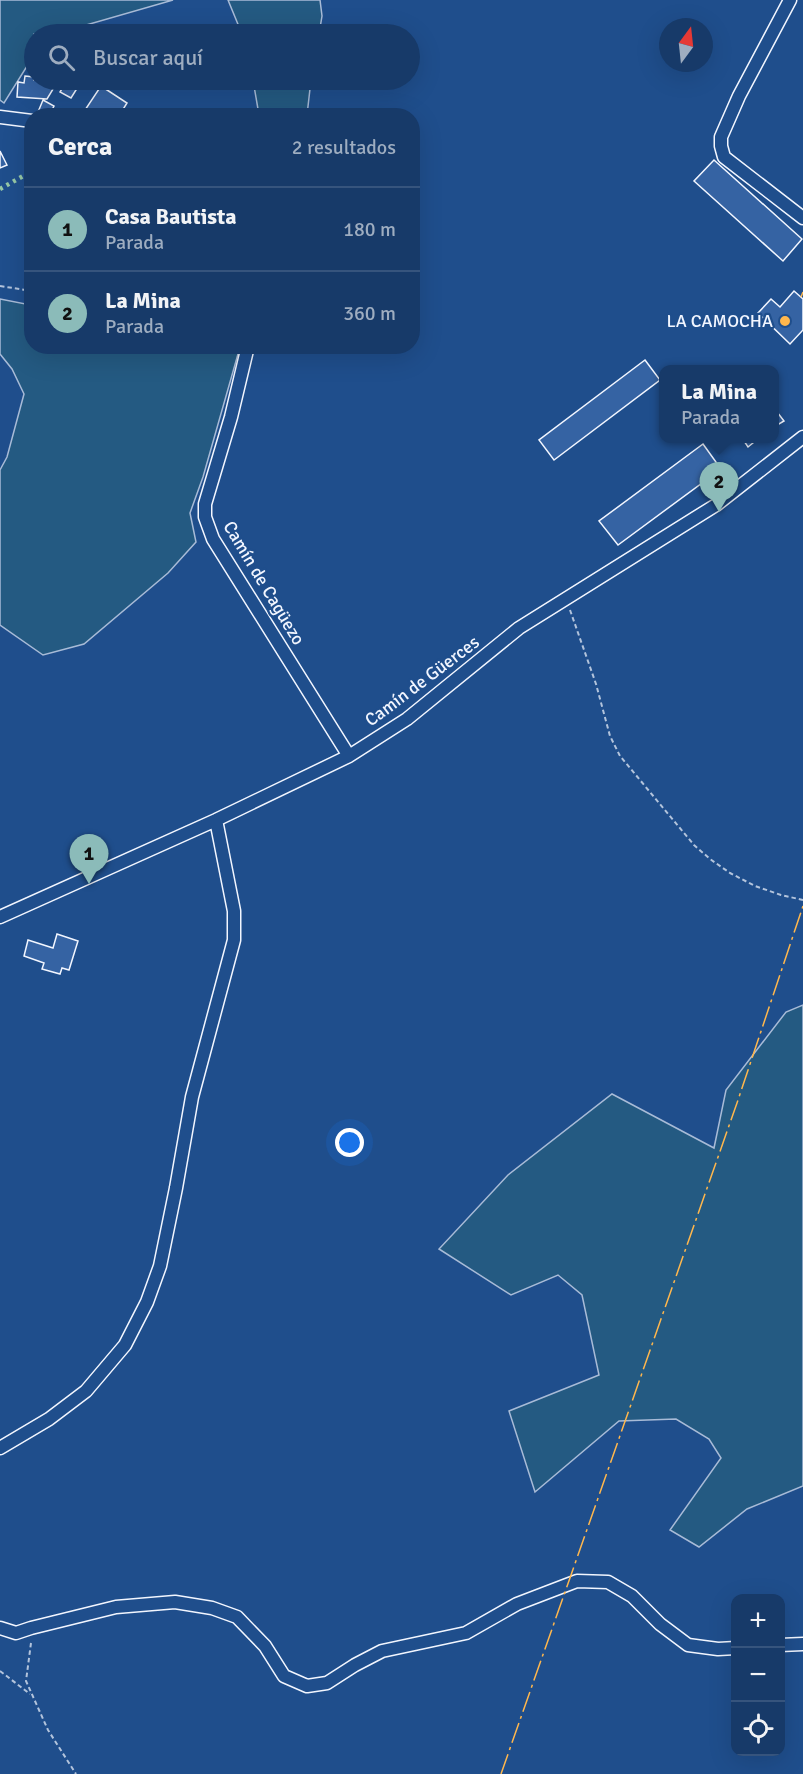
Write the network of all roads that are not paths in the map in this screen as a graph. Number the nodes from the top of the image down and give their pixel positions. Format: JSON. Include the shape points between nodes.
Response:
{"nodes":[{"id":1,"x":790,"y":0,"type":"edge"},
{"id":2,"x":0,"y":117,"type":"edge"},
{"id":3,"x":24,"y":119,"type":"edge"},
{"id":4,"x":803,"y":218,"type":"edge"},
{"id":5,"x":246,"y":354,"type":"edge"},
{"id":6,"x":803,"y":437,"type":"edge"},
{"id":7,"x":349,"y":756,"type":"junction"},
{"id":8,"x":216,"y":820,"type":"junction"},
{"id":9,"x":0,"y":917,"type":"edge"},
{"id":10,"x":0,"y":1448,"type":"edge"},
{"id":11,"x":0,"y":1628,"type":"edge"},
{"id":12,"x":803,"y":1644,"type":"edge"},
{"id":13,"x":785,"y":1645,"type":"edge"},
{"id":14,"x":731,"y":1648,"type":"edge"}],
"edges":[{"from":1,"to":4,"type":"street","via":[[739,96],[721,136],[721,146],[724,157]]},
{"from":2,"to":3,"type":"street"},
{"from":5,"to":7,"type":"street","name":"Camín de Cagüezo","via":[[205,504],[205,517],[213,539]]},
{"from":6,"to":7,"type":"street","name":"Camín de Güerces","via":[[716,505],[519,628],[408,719]]},
{"from":7,"to":8,"type":"street","name":"Camín de Güerces"},
{"from":8,"to":9,"type":"street","name":"Camín de Güerces"},
{"from":8,"to":10,"type":"street","via":[[234,911],[234,940],[192,1097],[157,1275],[125,1345],[86,1391]]},
{"from":11,"to":14,"type":"street","via":[[16,1633],[116,1606],[175,1602],[212,1608],[237,1617],[265,1646],[284,1676],[307,1686],[327,1683],[382,1651],[466,1633],[517,1604],[577,1581],[608,1582],[632,1596],[688,1645]]},
{"from":12,"to":13,"type":"street"}]}
